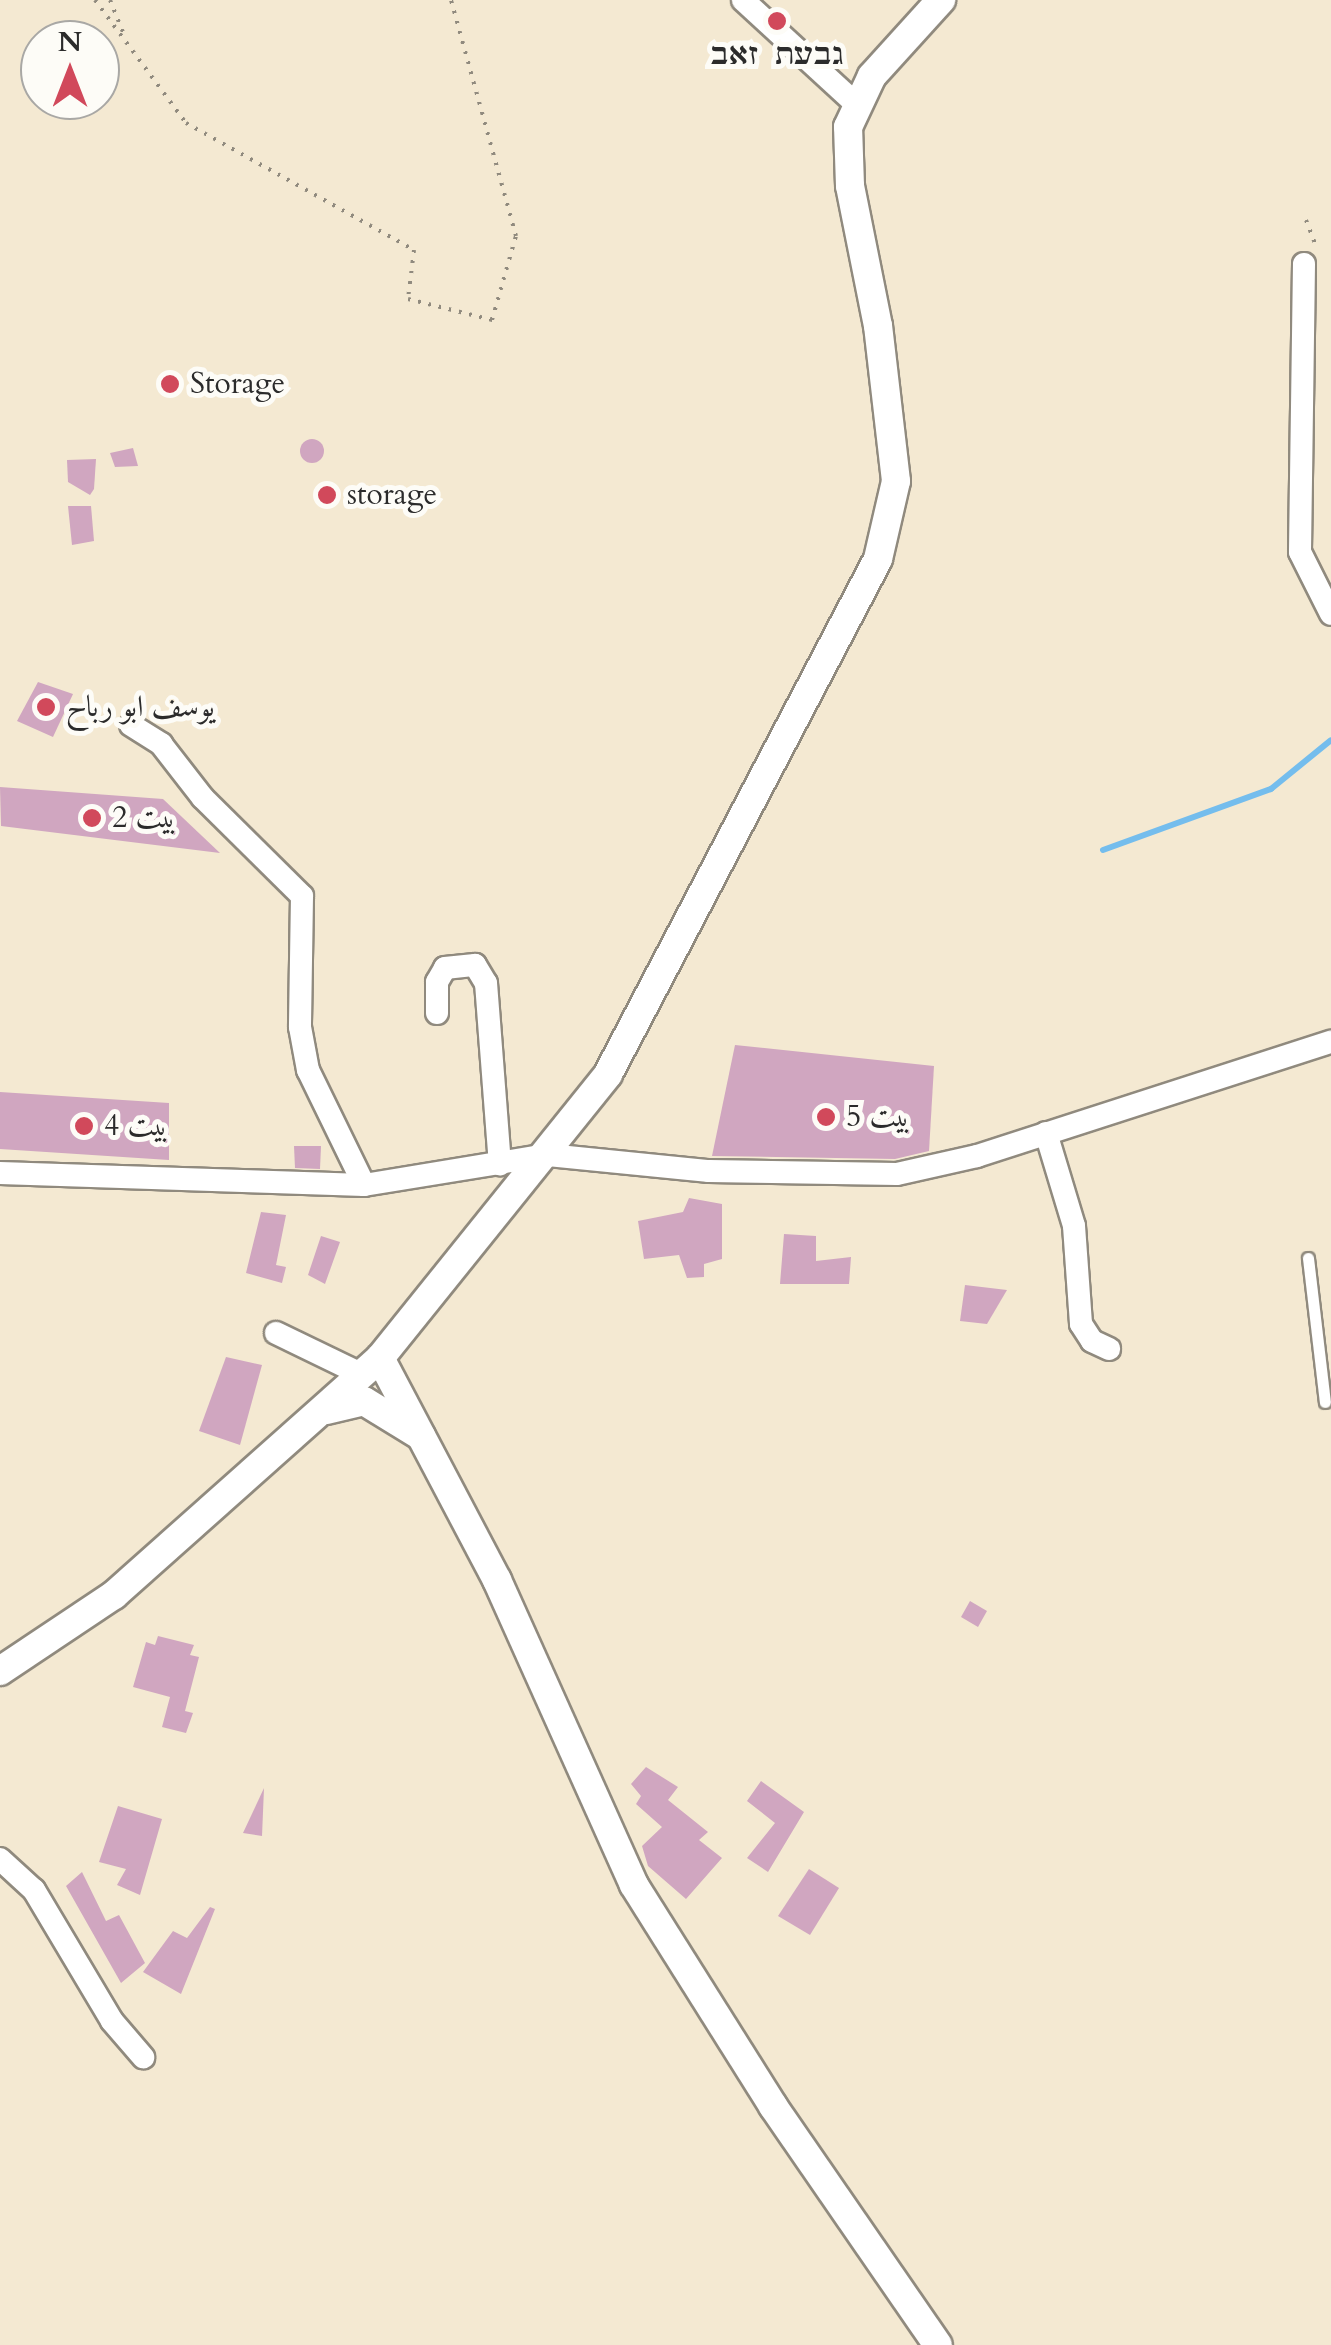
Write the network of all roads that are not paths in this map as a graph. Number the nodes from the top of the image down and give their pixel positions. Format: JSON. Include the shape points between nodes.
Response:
{"nodes":[{"id":1,"x":743,"y":0,"type":"edge"},
{"id":2,"x":941,"y":0,"type":"edge"},
{"id":3,"x":855,"y":103,"type":"junction"},
{"id":4,"x":1304,"y":264,"type":"dead end"},
{"id":5,"x":1331,"y":614,"type":"edge"},
{"id":6,"x":131,"y":725,"type":"dead end"},
{"id":7,"x":436,"y":1012,"type":"dead end"},
{"id":8,"x":1331,"y":1042,"type":"edge"},
{"id":9,"x":1046,"y":1133,"type":"junction"},
{"id":10,"x":548,"y":1155,"type":"junction"},
{"id":11,"x":500,"y":1164,"type":"junction"},
{"id":12,"x":0,"y":1173,"type":"edge"},
{"id":13,"x":364,"y":1186,"type":"junction"},
{"id":14,"x":1308,"y":1258,"type":"dead end"},
{"id":15,"x":1331,"y":1332,"type":"edge"},
{"id":16,"x":276,"y":1334,"type":"dead end"},
{"id":17,"x":1317,"y":1334,"type":"junction"},
{"id":18,"x":1109,"y":1349,"type":"dead end"},
{"id":19,"x":372,"y":1366,"type":"junction"},
{"id":20,"x":1325,"y":1402,"type":"dead end"},
{"id":21,"x":324,"y":1411,"type":"junction"},
{"id":22,"x":433,"y":1450,"type":"junction"},
{"id":23,"x":0,"y":1672,"type":"edge"},
{"id":24,"x":0,"y":1858,"type":"edge"},
{"id":25,"x":143,"y":2057,"type":"dead end"},
{"id":26,"x":938,"y":2345,"type":"edge"}],
"edges":[{"from":1,"to":3,"type":"street"},
{"from":2,"to":3,"type":"street"},
{"from":3,"to":10,"type":"street","via":[[848,127],[850,186],[878,326],[896,482],[878,559],[635,1027]]},
{"from":4,"to":5,"type":"street","via":[[1299,533],[1304,568]]},
{"from":6,"to":13,"type":"street","via":[[161,744],[203,798],[302,896],[300,1026],[308,1070]]},
{"from":7,"to":11,"type":"street","via":[[436,982],[445,968],[475,965],[486,983]]},
{"from":8,"to":9,"type":"street"},
{"from":9,"to":10,"type":"street","via":[[897,1174],[709,1171]]},
{"from":9,"to":18,"type":"street","via":[[1074,1226],[1080,1324],[1092,1341]]},
{"from":10,"to":11,"type":"street"},
{"from":10,"to":19,"type":"street"},
{"from":11,"to":13,"type":"street"},
{"from":12,"to":13,"type":"street"},
{"from":14,"to":17,"type":"lane"},
{"from":15,"to":17,"type":"lane"},
{"from":16,"to":19,"type":"street"},
{"from":17,"to":20,"type":"lane"},
{"from":19,"to":21,"type":"street"},
{"from":19,"to":22,"type":"street"},
{"from":21,"to":22,"type":"street","via":[[364,1402],[412,1427]]},
{"from":21,"to":23,"type":"street","via":[[114,1595]]},
{"from":22,"to":26,"type":"street","via":[[634,1885],[772,2106]]},
{"from":24,"to":25,"type":"street","via":[[34,1890],[112,2021]]}]}
